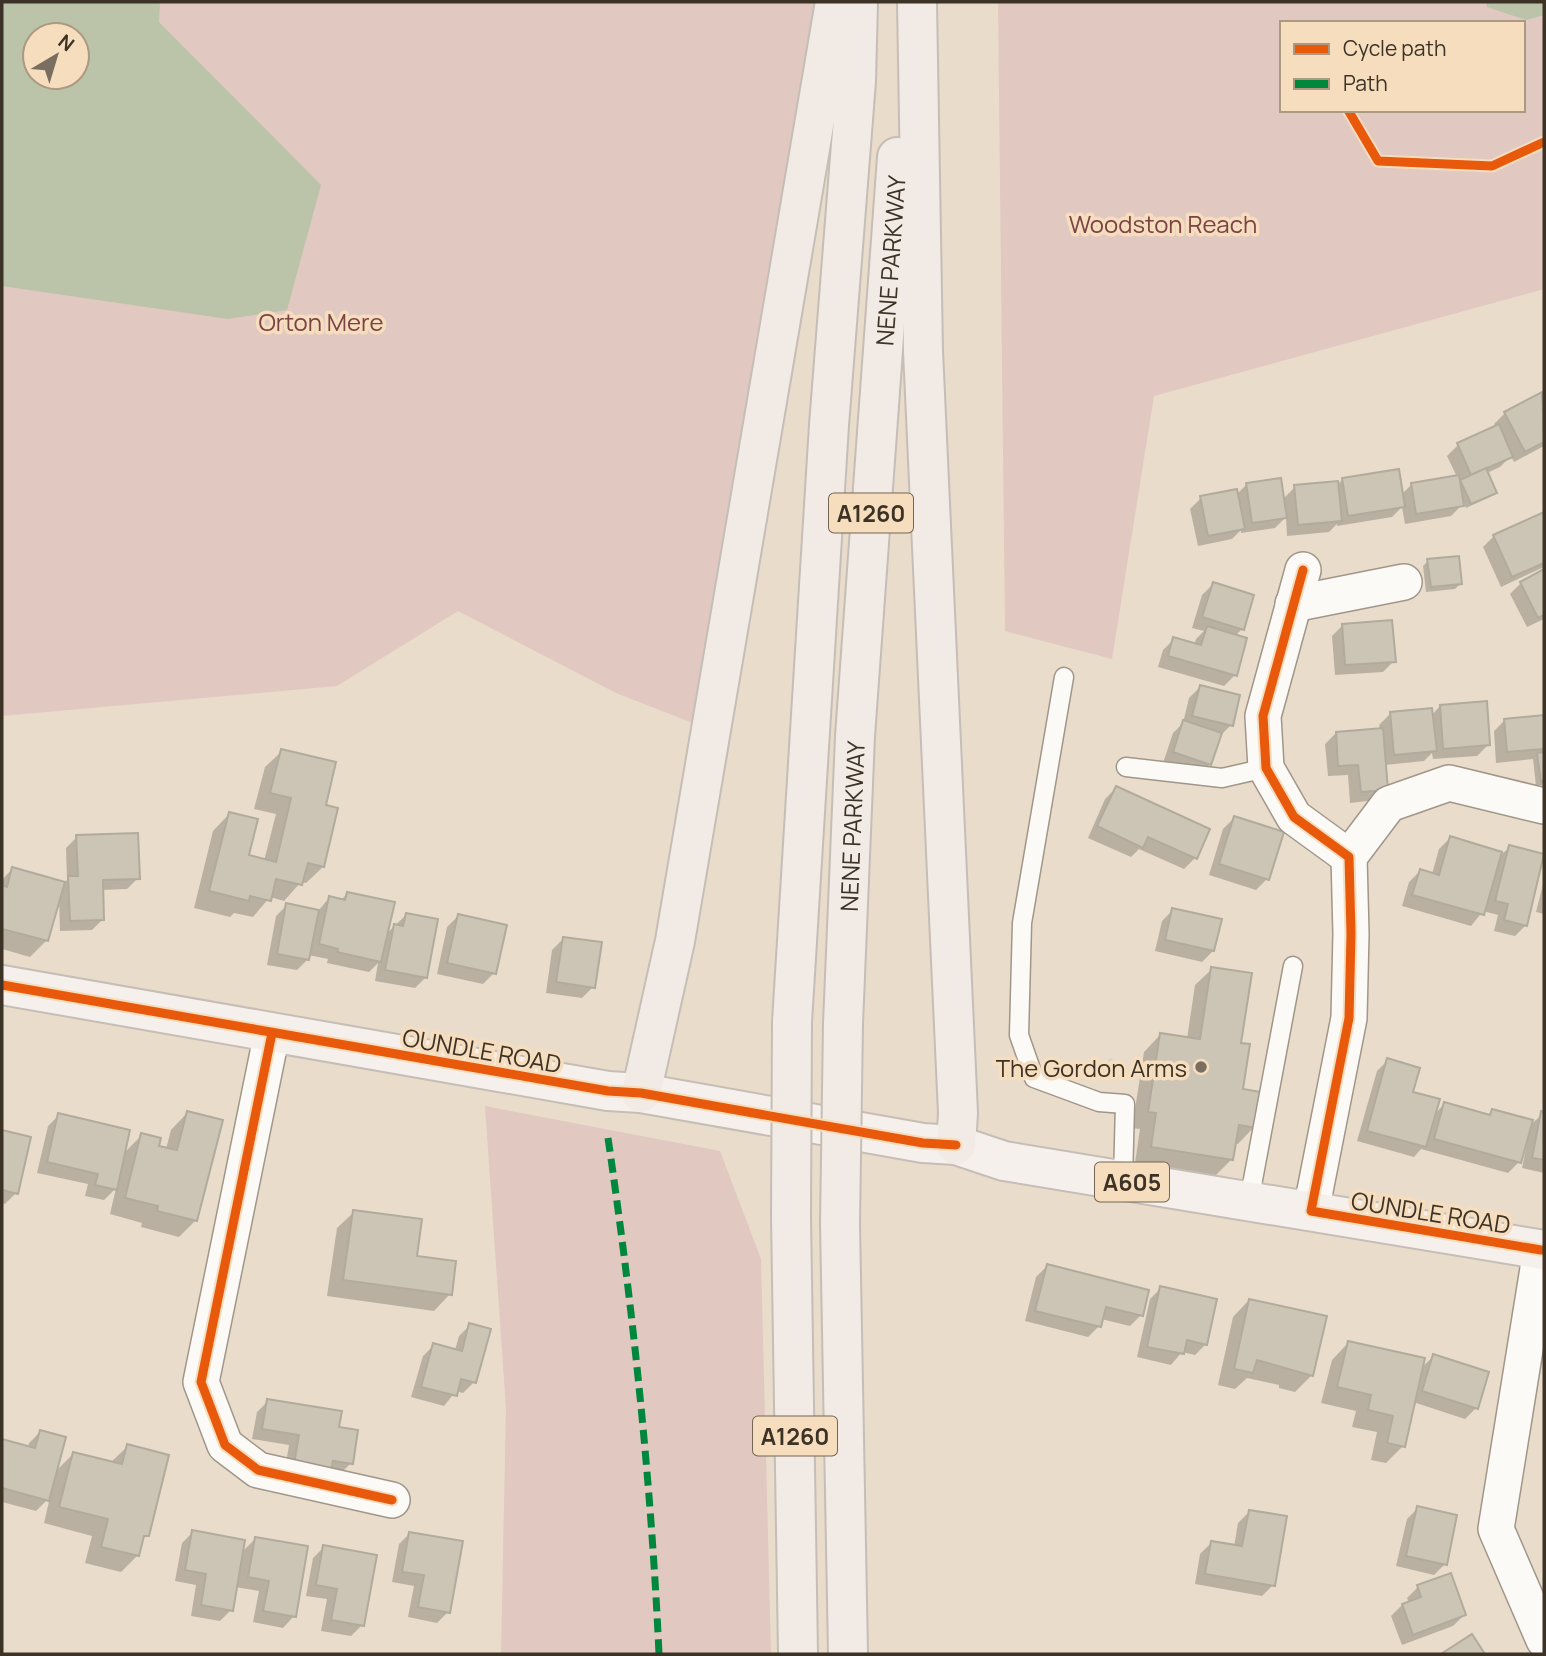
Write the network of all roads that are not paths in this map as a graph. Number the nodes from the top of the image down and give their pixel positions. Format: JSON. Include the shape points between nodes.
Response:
{"nodes":[{"id":1,"x":835,"y":2,"type":"edge"},
{"id":2,"x":858,"y":2,"type":"edge"},
{"id":3,"x":909,"y":2,"type":"edge"},
{"id":4,"x":917,"y":2,"type":"edge"},
{"id":5,"x":1303,"y":570,"type":"dead end"},
{"id":6,"x":1404,"y":582,"type":"dead end"},
{"id":7,"x":1293,"y":604,"type":"junction"},
{"id":8,"x":1064,"y":677,"type":"dead end"},
{"id":9,"x":1126,"y":767,"type":"dead end"},
{"id":10,"x":1266,"y":768,"type":"junction"},
{"id":11,"x":1544,"y":806,"type":"edge"},
{"id":12,"x":1349,"y":857,"type":"junction"},
{"id":13,"x":1293,"y":966,"type":"dead end"},
{"id":14,"x":2,"y":985,"type":"edge"},
{"id":15,"x":272,"y":1033,"type":"junction"},
{"id":16,"x":641,"y":1093,"type":"junction"},
{"id":17,"x":956,"y":1145,"type":"junction"},
{"id":18,"x":1123,"y":1180,"type":"junction"},
{"id":19,"x":1250,"y":1201,"type":"junction"},
{"id":20,"x":1311,"y":1211,"type":"junction"},
{"id":21,"x":1543,"y":1250,"type":"edge"},
{"id":22,"x":393,"y":1500,"type":"dead end"},
{"id":23,"x":1544,"y":1640,"type":"edge"},
{"id":24,"x":799,"y":1654,"type":"edge"},
{"id":25,"x":848,"y":1654,"type":"edge"}],
"edges":[{"from":1,"to":16,"type":"highway","via":[[675,941]]},
{"from":2,"to":24,"type":"highway","name":"NENE PARKWAY","number":"A1260","bridge":true,"via":[[792,1022]]},
{"from":3,"to":25,"type":"highway","name":"NENE PARKWAY","number":"A1260","bridge":true,"via":[[855,736],[842,1024],[840,1223]]},
{"from":4,"to":17,"type":"highway","via":[[923,351]]},
{"from":5,"to":7,"type":"street"},
{"from":6,"to":7,"type":"street"},
{"from":7,"to":10,"type":"street","via":[[1263,716]]},
{"from":8,"to":18,"type":"lane","via":[[1022,923],[1019,1035],[1034,1078],[1099,1102],[1125,1104]]},
{"from":9,"to":10,"type":"lane","via":[[1222,778]]},
{"from":10,"to":12,"type":"street","via":[[1294,817]]},
{"from":11,"to":12,"type":"street","via":[[1449,783],[1388,804]]},
{"from":12,"to":20,"type":"street","via":[[1349,1018]]},
{"from":13,"to":19,"type":"lane"},
{"from":14,"to":15,"type":"main road","name":"OUNDLE ROAD","number":"A605"},
{"from":15,"to":16,"type":"main road","name":"OUNDLE ROAD","number":"A605"},
{"from":15,"to":22,"type":"street","via":[[201,1382],[225,1445],[258,1470]]},
{"from":16,"to":17,"type":"main road","name":"OUNDLE ROAD","number":"A605"},
{"from":17,"to":18,"type":"main road","name":"OUNDLE ROAD","number":"A605","via":[[1004,1161]]},
{"from":18,"to":19,"type":"main road","name":"OUNDLE ROAD","number":"A605"},
{"from":19,"to":20,"type":"main road","name":"OUNDLE ROAD","number":"A605"},
{"from":20,"to":21,"type":"main road","name":"OUNDLE ROAD","number":"A605"},
{"from":21,"to":23,"type":"street","via":[[1496,1529]]}]}
